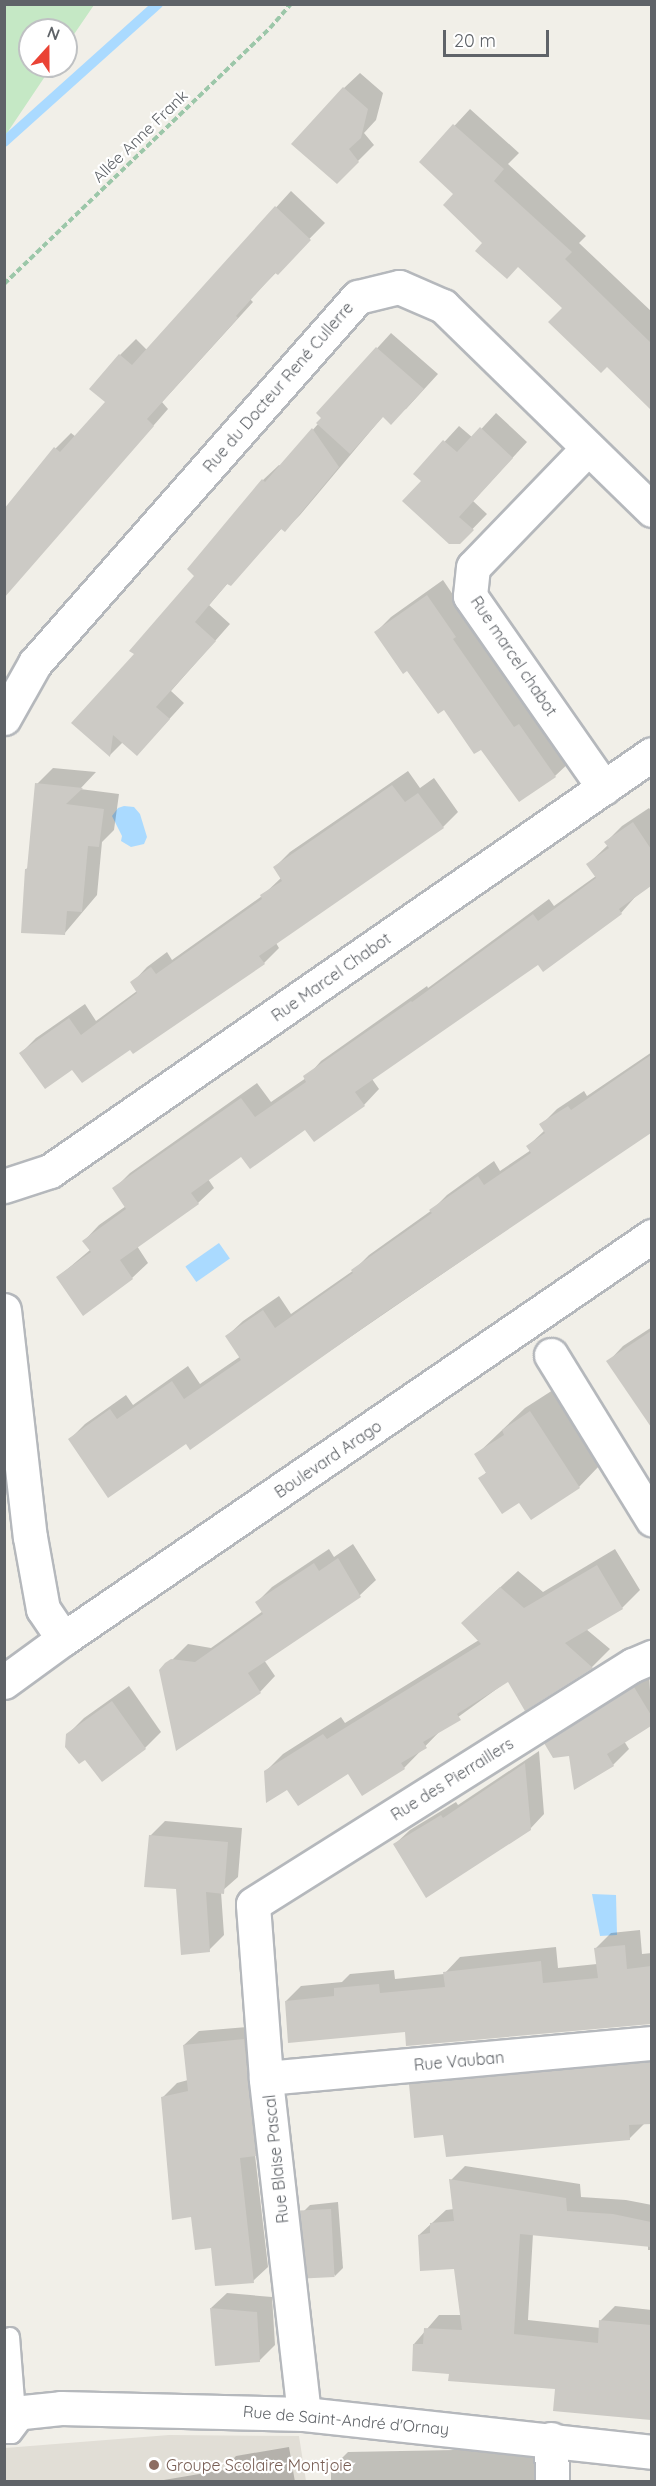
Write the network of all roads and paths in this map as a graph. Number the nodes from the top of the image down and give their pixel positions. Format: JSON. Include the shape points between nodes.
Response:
{"nodes":[{"id":1,"x":291,"y":4,"type":"edge"},
{"id":2,"x":4,"y":284,"type":"edge"},
{"id":3,"x":588,"y":448,"type":"junction"},
{"id":4,"x":651,"y":510,"type":"edge"},
{"id":5,"x":4,"y":718,"type":"edge"},
{"id":6,"x":651,"y":754,"type":"edge"},
{"id":7,"x":604,"y":788,"type":"junction"},
{"id":8,"x":4,"y":1186,"type":"edge"},
{"id":9,"x":651,"y":1236,"type":"edge"},
{"id":10,"x":4,"y":1310,"type":"edge"},
{"id":11,"x":551,"y":1355,"type":"dead end"},
{"id":12,"x":651,"y":1519,"type":"edge"},
{"id":13,"x":63,"y":1639,"type":"junction"},
{"id":14,"x":651,"y":1657,"type":"edge"},
{"id":15,"x":4,"y":1682,"type":"edge"},
{"id":16,"x":253,"y":1904,"type":"joint"},
{"id":17,"x":651,"y":2043,"type":"edge"},
{"id":18,"x":266,"y":2078,"type":"junction"},
{"id":19,"x":10,"y":2337,"type":"dead end"},
{"id":20,"x":304,"y":2414,"type":"junction"},
{"id":21,"x":13,"y":2419,"type":"edge"},
{"id":22,"x":551,"y":2439,"type":"junction"},
{"id":23,"x":651,"y":2452,"type":"edge"},
{"id":24,"x":552,"y":2481,"type":"edge"}],
"edges":[{"from":1,"to":2,"type":"path","name":"Allée Anne Frank"},
{"from":3,"to":4,"type":"street","name":"Rue du Docteur René Cullerre"},
{"from":3,"to":5,"type":"street","name":"Rue du Docteur René Cullerre","via":[[443,306],[399,287],[358,297],[35,663]]},
{"from":3,"to":7,"type":"street","name":"Rue marcel chabot","via":[[473,567],[470,596]]},
{"from":6,"to":7,"type":"street","name":"Rue Marcel Chabot"},
{"from":7,"to":8,"type":"street","name":"Rue Marcel Chabot","via":[[50,1171]]},
{"from":9,"to":13,"type":"street","name":"Boulevard Arago"},
{"from":10,"to":13,"type":"street","via":[[30,1537],[44,1609]]},
{"from":11,"to":12,"type":"street"},
{"from":13,"to":15,"type":"street","name":"Boulevard Arago"},
{"from":14,"to":16,"type":"street","name":"Rue des Pierraillers"},
{"from":16,"to":18,"type":"street","name":"Rue Blaise Pascal"},
{"from":17,"to":18,"type":"street","name":"Rue Vauban"},
{"from":18,"to":20,"type":"street","name":"Rue Blaise Pascal"},
{"from":19,"to":21,"type":"lane"},
{"from":20,"to":21,"type":"street","name":"Rue de Saint-André d'Ornay","via":[[61,2408]]},
{"from":20,"to":22,"type":"street","name":"Rue de Saint-André d'Ornay"},
{"from":22,"to":23,"type":"street","name":"Rue de Saint-André d'Ornay"},
{"from":22,"to":24,"type":"street"}]}
